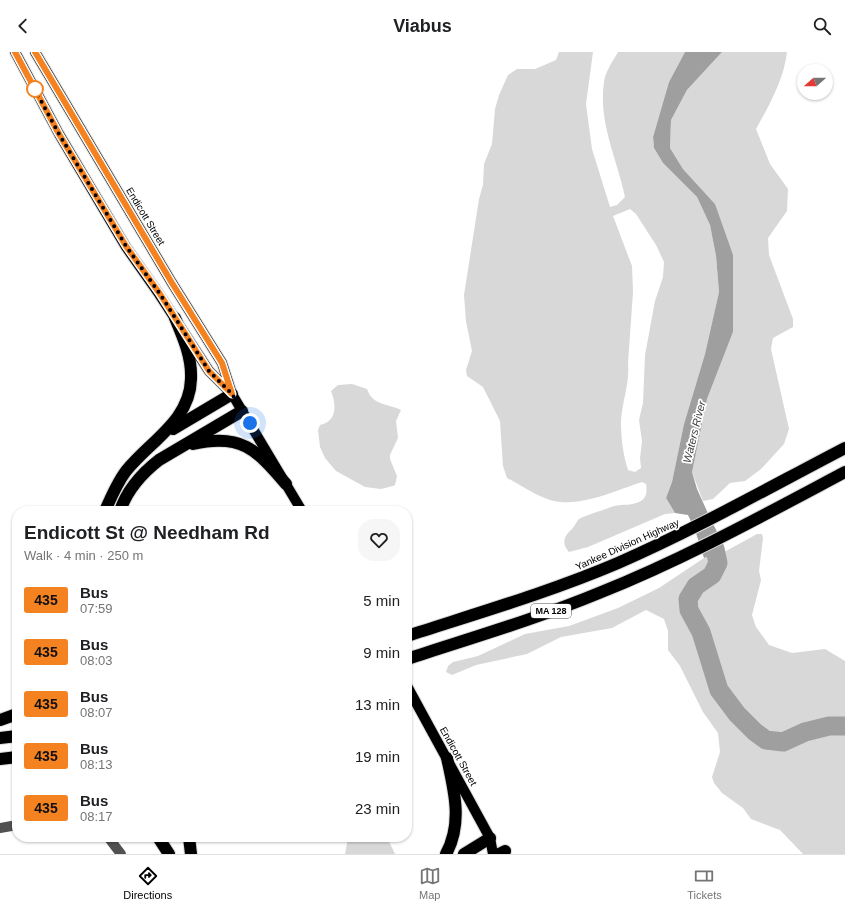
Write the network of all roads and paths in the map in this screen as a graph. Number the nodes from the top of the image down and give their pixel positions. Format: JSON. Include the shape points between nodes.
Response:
{"nodes":[{"id":1,"x":15,"y":52,"type":"edge"},
{"id":2,"x":35,"y":52,"type":"edge"},
{"id":3,"x":175,"y":318,"type":"junction"},
{"id":4,"x":232,"y":394,"type":"junction"},
{"id":5,"x":242,"y":411,"type":"junction"},
{"id":6,"x":160,"y":438,"type":"junction"},
{"id":7,"x":845,"y":448,"type":"edge"},
{"id":8,"x":170,"y":453,"type":"junction"},
{"id":9,"x":845,"y":472,"type":"edge"},
{"id":10,"x":286,"y":484,"type":"junction"},
{"id":11,"x":107,"y":506,"type":"edge"},
{"id":12,"x":122,"y":506,"type":"edge"},
{"id":13,"x":299,"y":506,"type":"edge"},
{"id":14,"x":412,"y":634,"type":"edge"},
{"id":15,"x":412,"y":657,"type":"edge"},
{"id":16,"x":412,"y":695,"type":"edge"},
{"id":17,"x":12,"y":716,"type":"edge"},
{"id":18,"x":0,"y":720,"type":"edge"},
{"id":19,"x":12,"y":737,"type":"edge"},
{"id":20,"x":0,"y":738,"type":"edge"},
{"id":21,"x":447,"y":758,"type":"junction"},
{"id":22,"x":12,"y":826,"type":"edge"},
{"id":23,"x":0,"y":828,"type":"edge"},
{"id":24,"x":490,"y":838,"type":"junction"},
{"id":25,"x":112,"y":842,"type":"edge"},
{"id":26,"x":161,"y":842,"type":"edge"},
{"id":27,"x":190,"y":842,"type":"edge"},
{"id":28,"x":504,"y":853,"type":"edge"},
{"id":29,"x":121,"y":854,"type":"edge"},
{"id":30,"x":169,"y":854,"type":"edge"},
{"id":31,"x":191,"y":854,"type":"edge"},
{"id":32,"x":446,"y":854,"type":"edge"},
{"id":33,"x":464,"y":854,"type":"edge"},
{"id":34,"x":493,"y":854,"type":"edge"}],
"edges":[{"from":1,"to":3,"type":"main road","name":"Endicott Street","via":[[106,214]]},
{"from":2,"to":4,"type":"main road","name":"Endicott Street","via":[[222,363]]},
{"from":3,"to":4,"type":"main road","name":"Endicott Street","via":[[209,371]]},
{"from":3,"to":6,"type":"highway","via":[[187,348],[192,380],[184,409]]},
{"from":4,"to":5,"type":"main road","name":"Endicott Street"},
{"from":4,"to":6,"type":"highway"},
{"from":5,"to":8,"type":"highway"},
{"from":5,"to":10,"type":"main road","name":"Endicott Street"},
{"from":6,"to":11,"type":"highway","via":[[126,471]]},
{"from":7,"to":14,"type":"highway","name":"Yankee Division Highway","number":"MA 128","via":[[681,534],[617,563],[573,581]]},
{"from":8,"to":10,"type":"highway","via":[[209,440],[232,441],[260,456]]},
{"from":8,"to":12,"type":"highway","via":[[148,469],[136,482],[126,495]]},
{"from":9,"to":15,"type":"highway","number":"MA 128","via":[[691,553],[597,594]]},
{"from":10,"to":13,"type":"main road","name":"Endicott Street"},
{"from":16,"to":21,"type":"main road","name":"Endicott Street"},
{"from":17,"to":18,"type":"highway"},
{"from":19,"to":20,"type":"highway"},
{"from":21,"to":24,"type":"main road","name":"Endicott Street"},
{"from":21,"to":32,"type":"highway","via":[[457,815],[456,828]]},
{"from":22,"to":23,"type":"street"},
{"from":24,"to":28,"type":"main road","name":"Endicott Street"},
{"from":24,"to":33,"type":"highway"},
{"from":24,"to":34,"type":"main road","name":"Endicott Street"},
{"from":25,"to":29,"type":"street"},
{"from":26,"to":30,"type":"highway"},
{"from":27,"to":31,"type":"highway"}]}
